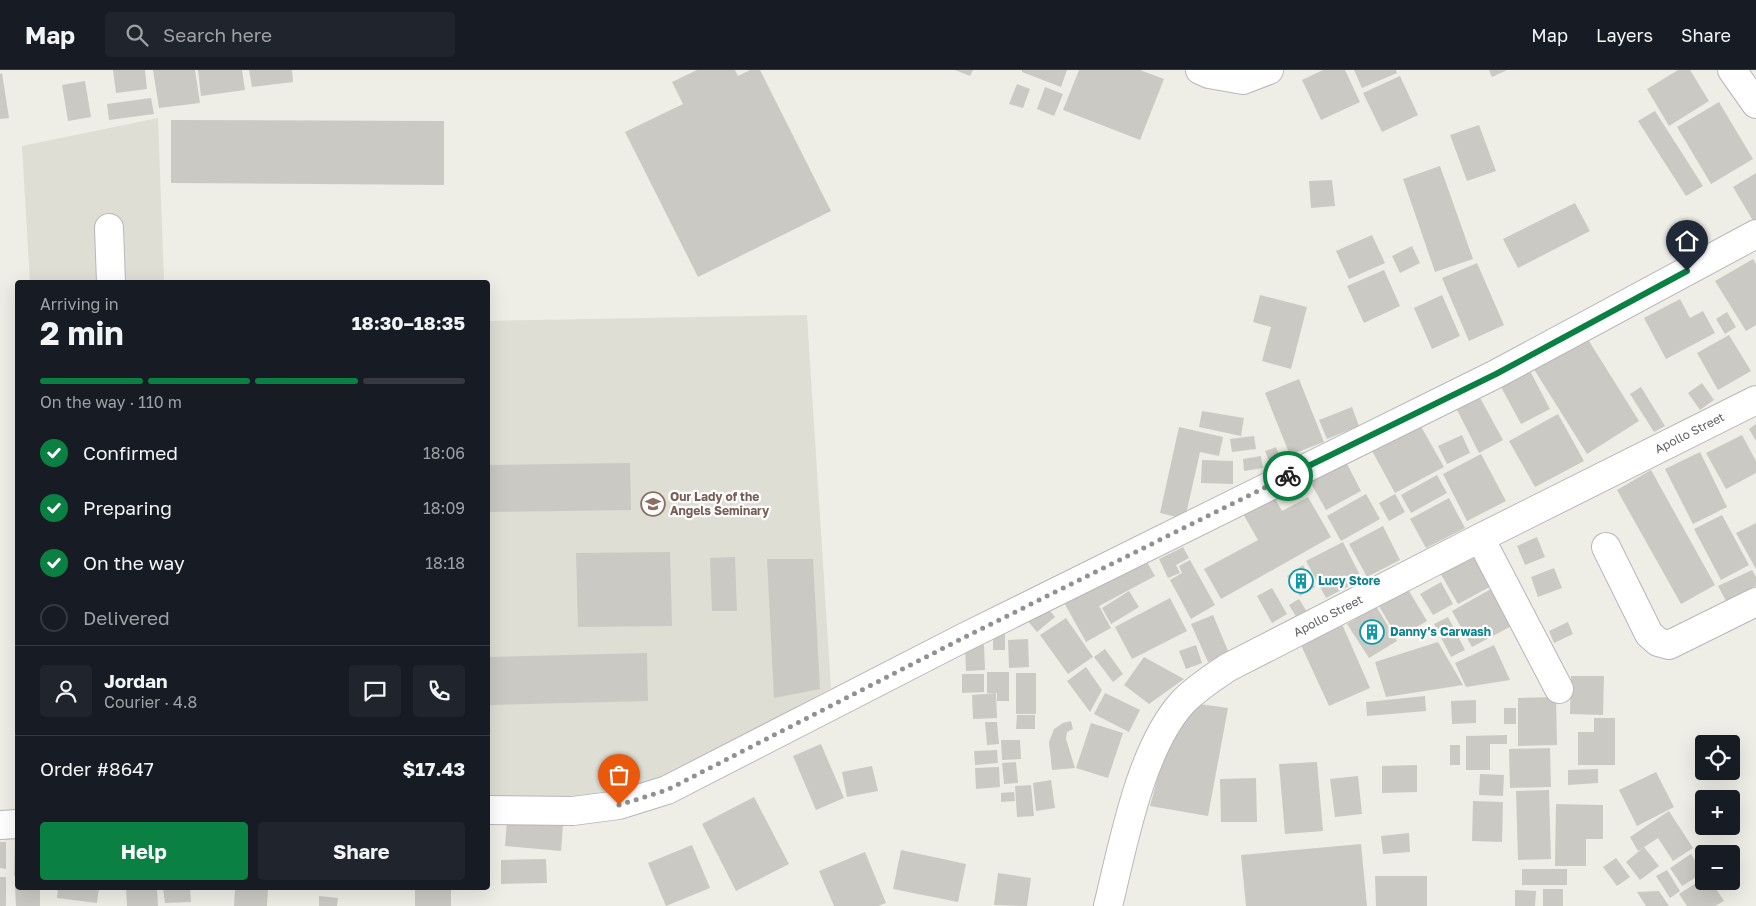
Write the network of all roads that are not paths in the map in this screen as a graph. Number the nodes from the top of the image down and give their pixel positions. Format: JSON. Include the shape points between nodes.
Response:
{"nodes":[{"id":1,"x":1200,"y":70,"type":"edge"},
{"id":2,"x":1269,"y":70,"type":"edge"},
{"id":3,"x":1732,"y":70,"type":"edge"},
{"id":4,"x":1756,"y":104,"type":"edge"},
{"id":5,"x":109,"y":228,"type":"dead end"},
{"id":6,"x":1756,"y":234,"type":"edge"},
{"id":7,"x":112,"y":280,"type":"edge"},
{"id":8,"x":1756,"y":400,"type":"edge"},
{"id":9,"x":1480,"y":538,"type":"junction"},
{"id":10,"x":1606,"y":547,"type":"dead end"},
{"id":11,"x":1756,"y":602,"type":"edge"},
{"id":12,"x":1559,"y":688,"type":"dead end"},
{"id":13,"x":490,"y":810,"type":"edge"},
{"id":14,"x":15,"y":824,"type":"edge"},
{"id":15,"x":0,"y":825,"type":"edge"},
{"id":16,"x":1108,"y":906,"type":"edge"}],
"edges":[{"from":1,"to":2,"type":"street","via":[[1243,80]]},
{"from":3,"to":4,"type":"street"},
{"from":5,"to":7,"type":"street"},
{"from":6,"to":13,"type":"street","via":[[1496,374],[963,638],[667,790],[619,805],[573,812]]},
{"from":8,"to":9,"type":"street","name":"Apollo Street"},
{"from":9,"to":12,"type":"street"},
{"from":9,"to":16,"type":"street","name":"Apollo Street","via":[[1227,668],[1204,683],[1182,704],[1158,738],[1140,785]]},
{"from":10,"to":11,"type":"street","via":[[1649,634],[1658,642],[1669,645]]},
{"from":14,"to":15,"type":"street"}]}
